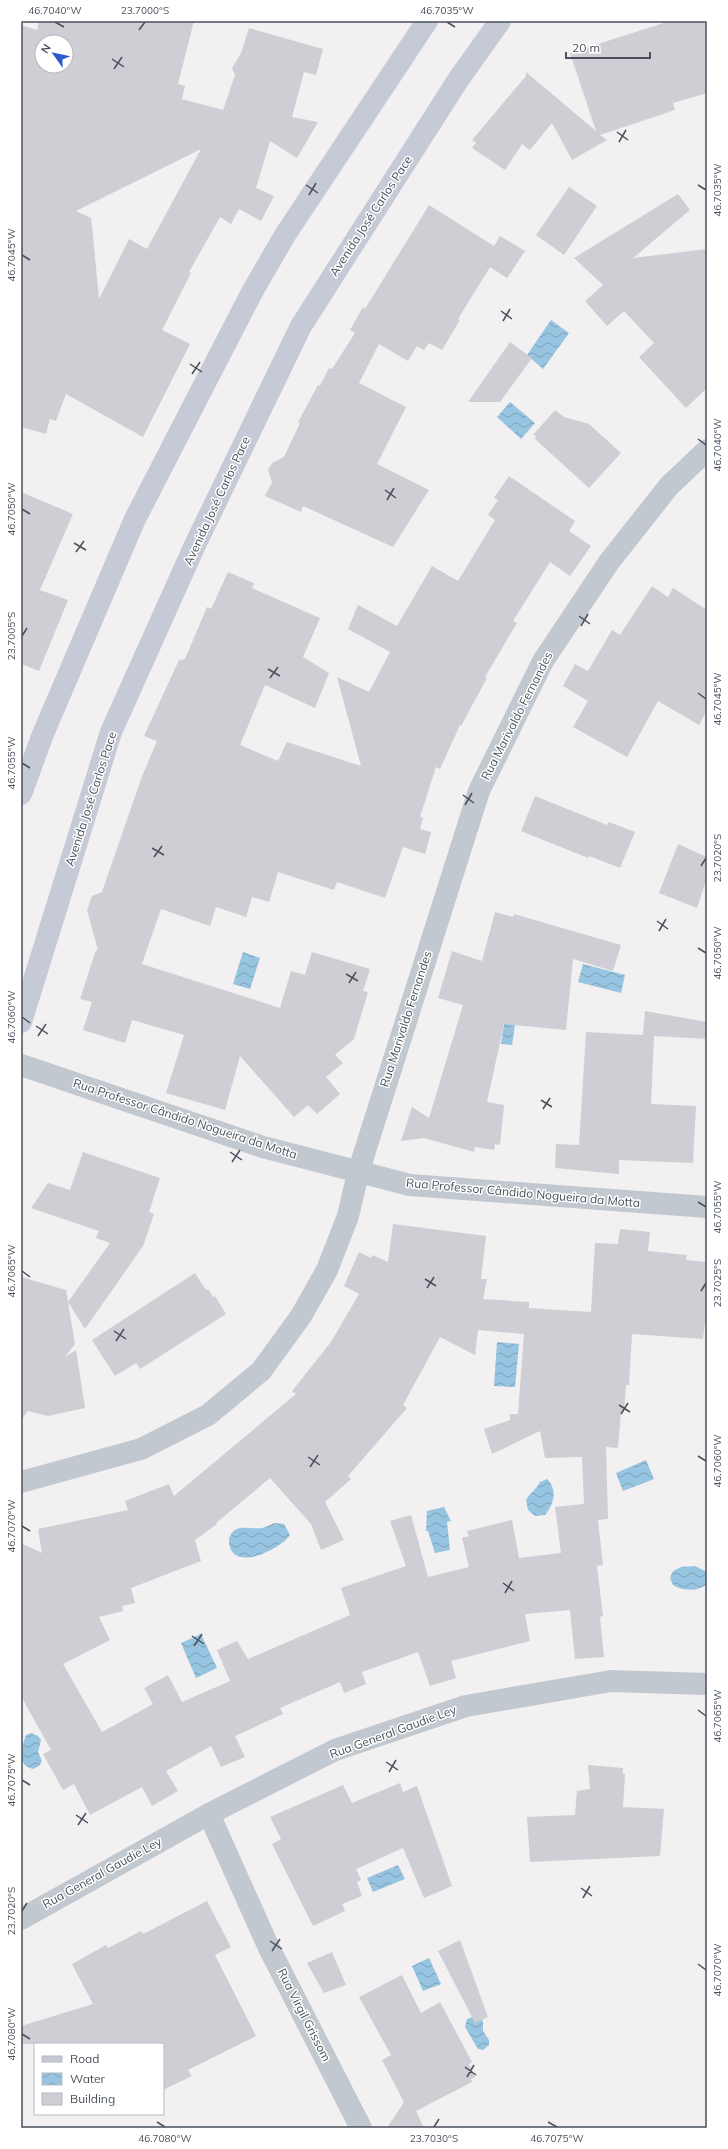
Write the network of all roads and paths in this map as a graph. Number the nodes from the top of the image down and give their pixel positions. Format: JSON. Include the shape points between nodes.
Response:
{"nodes":[{"id":1,"x":427,"y":21,"type":"edge"},
{"id":2,"x":500,"y":21,"type":"edge"},
{"id":3,"x":707,"y":450,"type":"edge"},
{"id":4,"x":21,"y":794,"type":"edge"},
{"id":5,"x":21,"y":1022,"type":"edge"},
{"id":6,"x":21,"y":1065,"type":"edge"},
{"id":7,"x":358,"y":1173,"type":"junction"},
{"id":8,"x":707,"y":1207,"type":"edge"},
{"id":9,"x":21,"y":1482,"type":"edge"},
{"id":10,"x":707,"y":1684,"type":"edge"},
{"id":11,"x":209,"y":1814,"type":"junction"},
{"id":12,"x":21,"y":1919,"type":"edge"},
{"id":13,"x":361,"y":2128,"type":"edge"}],
"edges":[{"from":1,"to":4,"type":"main road","via":[[285,235],[252,292],[135,519],[42,734]]},
{"from":2,"to":5,"type":"main road","name":"Avenida José Carlos Pace","via":[[458,80],[301,326],[195,545],[111,732]]},
{"from":3,"to":7,"type":"street","name":"Rua Marivaldo Fernandes","via":[[668,486],[609,562],[543,661],[479,791]]},
{"from":6,"to":7,"type":"street","name":"Rua Professor Cândido Nogueira da Motta","via":[[263,1147]]},
{"from":7,"to":8,"type":"street","name":"Rua Professor Cândido Nogueira da Motta","via":[[410,1185]]},
{"from":7,"to":9,"type":"street","name":"Rua Marivaldo Fernandes","via":[[348,1216],[327,1270],[301,1316],[261,1371],[208,1415],[141,1449]]},
{"from":10,"to":11,"type":"street","name":"Rua General Gaudie Ley","via":[[611,1680],[466,1706],[335,1750]]},
{"from":11,"to":12,"type":"street","name":"Rua General Gaudie Ley"},
{"from":11,"to":13,"type":"street","name":"Rua Virgil Grissom","via":[[270,1948]]}]}
